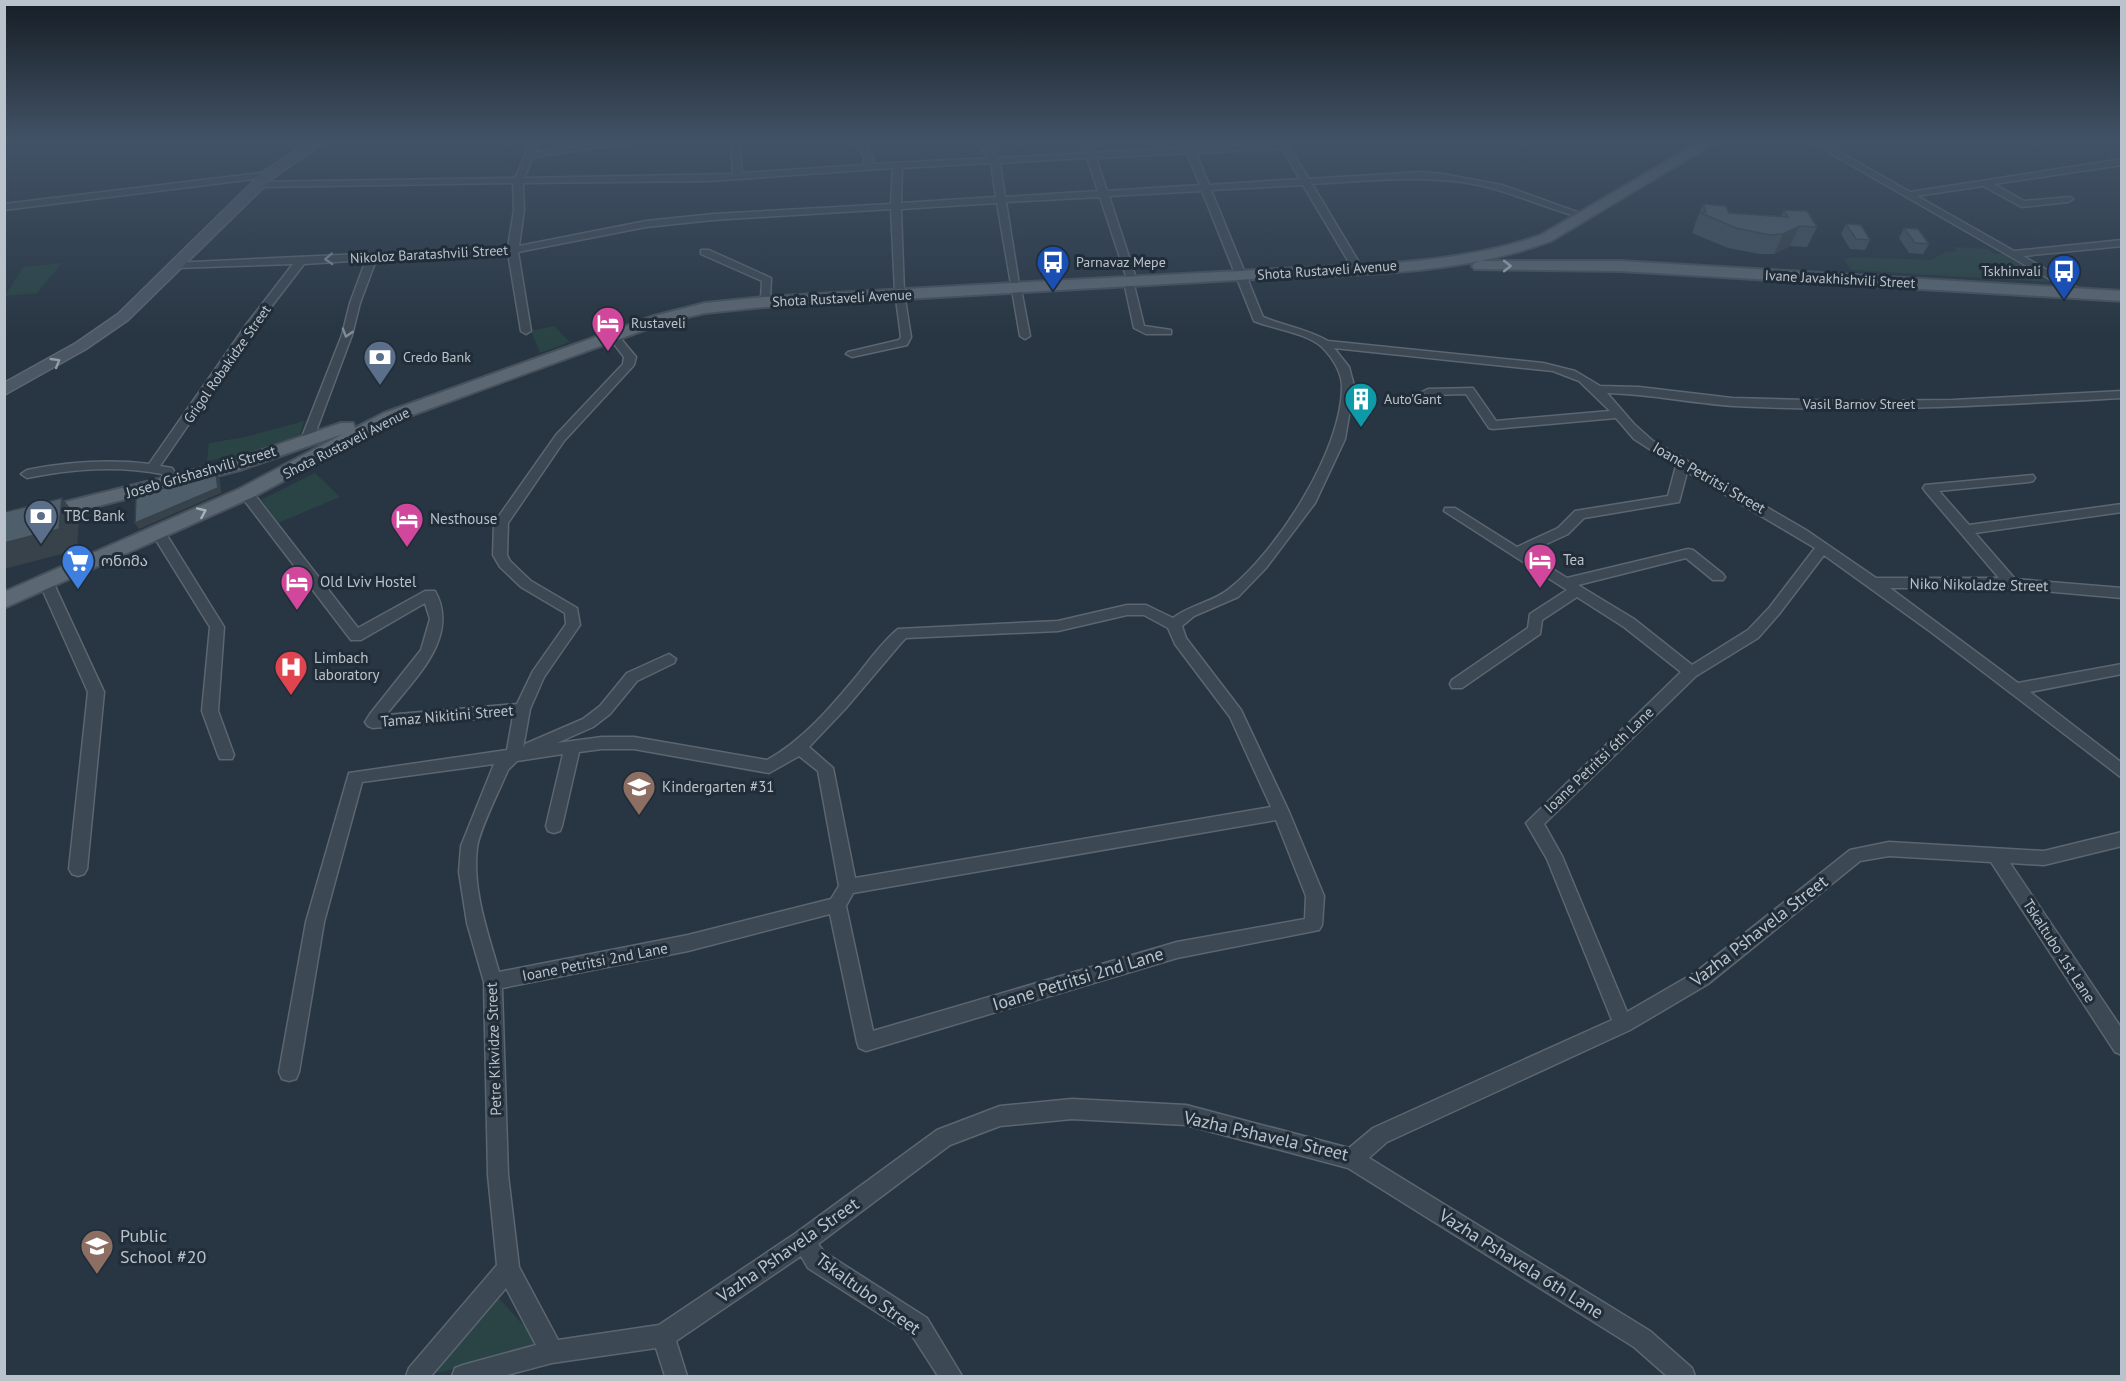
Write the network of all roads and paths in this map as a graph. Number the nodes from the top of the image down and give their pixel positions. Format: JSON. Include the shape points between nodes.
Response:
{"nodes":[{"id":1,"x":236,"y":206,"type":"edge"},
{"id":2,"x":519,"y":206,"type":"edge"},
{"id":3,"x":889,"y":206,"type":"edge"},
{"id":4,"x":896,"y":206,"type":"edge"},
{"id":5,"x":1002,"y":206,"type":"edge"},
{"id":6,"x":1107,"y":206,"type":"edge"},
{"id":7,"x":1212,"y":206,"type":"edge"},
{"id":8,"x":1322,"y":206,"type":"edge"},
{"id":9,"x":1557,"y":206,"type":"edge"},
{"id":10,"x":1582,"y":206,"type":"edge"},
{"id":11,"x":1601,"y":206,"type":"edge"},
{"id":12,"x":1928,"y":206,"type":"edge"},
{"id":13,"x":1572,"y":212,"type":"junction"},
{"id":14,"x":1530,"y":236,"type":"junction"},
{"id":15,"x":1506,"y":243,"type":"junction"},
{"id":16,"x":2121,"y":243,"type":"edge"},
{"id":17,"x":513,"y":250,"type":"junction"},
{"id":18,"x":705,"y":252,"type":"dead end"},
{"id":19,"x":2014,"y":254,"type":"junction"},
{"id":20,"x":372,"y":257,"type":"junction"},
{"id":21,"x":301,"y":261,"type":"junction"},
{"id":22,"x":1355,"y":264,"type":"junction"},
{"id":23,"x":176,"y":265,"type":"junction"},
{"id":24,"x":1406,"y":265,"type":"junction"},
{"id":25,"x":1559,"y":266,"type":"junction"},
{"id":26,"x":1621,"y":266,"type":"junction"},
{"id":27,"x":1240,"y":273,"type":"junction"},
{"id":28,"x":1130,"y":280,"type":"junction"},
{"id":29,"x":1015,"y":286,"type":"junction"},
{"id":30,"x":900,"y":293,"type":"junction"},
{"id":31,"x":2083,"y":294,"type":"junction"},
{"id":32,"x":2121,"y":296,"type":"edge"},
{"id":33,"x":766,"y":298,"type":"junction"},
{"id":34,"x":526,"y":331,"type":"dead end"},
{"id":35,"x":1167,"y":332,"type":"dead end"},
{"id":36,"x":613,"y":336,"type":"junction"},
{"id":37,"x":1025,"y":336,"type":"dead end"},
{"id":38,"x":1325,"y":344,"type":"junction"},
{"id":39,"x":852,"y":354,"type":"dead end"},
{"id":40,"x":1597,"y":389,"type":"junction"},
{"id":41,"x":4,"y":390,"type":"edge"},
{"id":42,"x":1428,"y":392,"type":"dead end"},
{"id":43,"x":2116,"y":394,"type":"edge"},
{"id":44,"x":2121,"y":402,"type":"edge"},
{"id":45,"x":394,"y":409,"type":"joint"},
{"id":46,"x":1618,"y":414,"type":"junction"},
{"id":47,"x":306,"y":442,"type":"junction"},
{"id":48,"x":1682,"y":465,"type":"junction"},
{"id":49,"x":233,"y":466,"type":"junction"},
{"id":50,"x":153,"y":467,"type":"junction"},
{"id":51,"x":27,"y":474,"type":"dead end"},
{"id":52,"x":2029,"y":478,"type":"dead end"},
{"id":53,"x":168,"y":482,"type":"junction"},
{"id":54,"x":246,"y":493,"type":"junction"},
{"id":55,"x":2121,"y":508,"type":"edge"},
{"id":56,"x":1450,"y":511,"type":"dead end"},
{"id":57,"x":4,"y":524,"type":"edge"},
{"id":58,"x":1966,"y":530,"type":"junction"},
{"id":59,"x":158,"y":532,"type":"junction"},
{"id":60,"x":1823,"y":548,"type":"junction"},
{"id":61,"x":1517,"y":552,"type":"junction"},
{"id":62,"x":1718,"y":577,"type":"dead end"},
{"id":63,"x":46,"y":582,"type":"junction"},
{"id":64,"x":1872,"y":583,"type":"junction"},
{"id":65,"x":2011,"y":583,"type":"junction"},
{"id":66,"x":1572,"y":587,"type":"junction"},
{"id":67,"x":2121,"y":593,"type":"edge"},
{"id":68,"x":10,"y":597,"type":"edge"},
{"id":69,"x":1174,"y":625,"type":"junction"},
{"id":70,"x":669,"y":659,"type":"dead end"},
{"id":71,"x":2121,"y":669,"type":"edge"},
{"id":72,"x":1691,"y":672,"type":"junction"},
{"id":73,"x":1457,"y":684,"type":"dead end"},
{"id":74,"x":2016,"y":689,"type":"junction"},
{"id":75,"x":522,"y":709,"type":"junction"},
{"id":76,"x":799,"y":747,"type":"junction"},
{"id":77,"x":572,"y":749,"type":"junction"},
{"id":78,"x":514,"y":754,"type":"junction"},
{"id":79,"x":226,"y":755,"type":"dead end"},
{"id":80,"x":2121,"y":772,"type":"edge"},
{"id":81,"x":1281,"y":812,"type":"junction"},
{"id":82,"x":555,"y":826,"type":"dead end"},
{"id":83,"x":2121,"y":839,"type":"edge"},
{"id":84,"x":1996,"y":856,"type":"junction"},
{"id":85,"x":78,"y":869,"type":"dead end"},
{"id":86,"x":848,"y":887,"type":"junction"},
{"id":87,"x":837,"y":905,"type":"junction"},
{"id":88,"x":493,"y":982,"type":"junction"},
{"id":89,"x":1623,"y":1024,"type":"junction"},
{"id":90,"x":2121,"y":1046,"type":"edge"},
{"id":91,"x":289,"y":1072,"type":"dead end"},
{"id":92,"x":1352,"y":1159,"type":"junction"},
{"id":93,"x":804,"y":1241,"type":"junction"},
{"id":94,"x":508,"y":1269,"type":"junction"},
{"id":95,"x":663,"y":1336,"type":"junction"},
{"id":96,"x":552,"y":1352,"type":"junction"},
{"id":97,"x":417,"y":1377,"type":"edge"},
{"id":98,"x":463,"y":1377,"type":"edge"},
{"id":99,"x":676,"y":1377,"type":"edge"},
{"id":100,"x":951,"y":1377,"type":"edge"},
{"id":101,"x":1684,"y":1377,"type":"edge"}],
"edges":[{"from":1,"to":23,"type":"main road"},
{"from":2,"to":17,"type":"street"},
{"from":3,"to":17,"type":"street","name":"Nikoloz Baratashvili Street","via":[[667,221]]},
{"from":4,"to":30,"type":"street"},
{"from":5,"to":29,"type":"street"},
{"from":6,"to":28,"type":"street"},
{"from":7,"to":27,"type":"street","name":"Ioane Petritsi Street"},
{"from":8,"to":22,"type":"street"},
{"from":9,"to":13,"type":"street","name":"Nikoloz Baratashvili Street"},
{"from":10,"to":13,"type":"main road","name":"Shota Rustaveli Avenue"},
{"from":11,"to":14,"type":"main road","name":"Shota Rustaveli Avenue","via":[[1580,219]]},
{"from":12,"to":19,"type":"street"},
{"from":13,"to":14,"type":"main road","name":"Shota Rustaveli Avenue"},
{"from":14,"to":15,"type":"main road","name":"Shota Rustaveli Avenue"},
{"from":14,"to":26,"type":"main road","via":[[1568,257]]},
{"from":15,"to":22,"type":"main road","name":"Shota Rustaveli Avenue"},
{"from":15,"to":24,"type":"main road","name":"Shota Rustaveli Avenue"},
{"from":15,"to":25,"type":"main road","via":[[1534,259]]},
{"from":16,"to":19,"type":"street"},
{"from":17,"to":20,"type":"street","name":"Nikoloz Baratashvili Street"},
{"from":17,"to":34,"type":"street"},
{"from":18,"to":33,"type":"street","via":[[766,280]]},
{"from":19,"to":31,"type":"street"},
{"from":20,"to":21,"type":"street","name":"Nikoloz Baratashvili Street","one_way":true},
{"from":20,"to":47,"type":"street","one_way":true},
{"from":21,"to":23,"type":"street","name":"Nikoloz Baratashvili Street"},
{"from":21,"to":50,"type":"street","name":"Grigol Robakidze Street"},
{"from":22,"to":27,"type":"main road","name":"Shota Rustaveli Avenue"},
{"from":41,"to":23,"type":"main road","one_way":true,"via":[[81,346],[123,316]]},
{"from":24,"to":25,"type":"main road","name":"Ivane Javakhishvili Street","one_way":true},
{"from":24,"to":27,"type":"main road","name":"Shota Rustaveli Avenue"},
{"from":25,"to":26,"type":"main road","name":"Ivane Javakhishvili Street"},
{"from":26,"to":31,"type":"main road","name":"Ivane Javakhishvili Street"},
{"from":27,"to":28,"type":"main road","name":"Shota Rustaveli Avenue"},
{"from":27,"to":38,"type":"street","name":"Ioane Petritsi Street","via":[[1258,319],[1308,333]]},
{"from":28,"to":29,"type":"main road","name":"Shota Rustaveli Avenue"},
{"from":28,"to":35,"type":"street","via":[[1139,328]]},
{"from":29,"to":30,"type":"main road","name":"Shota Rustaveli Avenue"},
{"from":29,"to":37,"type":"street"},
{"from":30,"to":33,"type":"main road","name":"Shota Rustaveli Avenue"},
{"from":30,"to":36,"type":"main road","name":"Shota Rustaveli Avenue","via":[[705,308]]},
{"from":30,"to":39,"type":"street","via":[[906,338],[903,343]]},
{"from":31,"to":32,"type":"main road","name":"Ivane Javakhishvili Street"},
{"from":33,"to":45,"type":"main road","name":"Shota Rustaveli Avenue","via":[[704,304],[662,315]]},
{"from":36,"to":54,"type":"main road","name":"Shota Rustaveli Avenue","via":[[390,417]]},
{"from":36,"to":75,"type":"street","name":"Petre Kikvidze Street","via":[[630,357],[628,365],[560,438],[501,523],[500,555],[505,564],[526,584],[572,611],[573,625],[538,675]]},
{"from":38,"to":40,"type":"street","name":"Ioane Petritsi Street","via":[[1555,368],[1574,373]]},
{"from":38,"to":69,"type":"street","via":[[1343,367],[1348,386],[1339,439],[1309,502],[1261,566],[1233,594],[1189,613]]},
{"from":40,"to":43,"type":"street","name":"Vasil Barnov Street","via":[[1639,390],[1732,402],[1846,405],[1953,404]]},
{"from":40,"to":46,"type":"street","name":"Ioane Petritsi Street"},
{"from":42,"to":46,"type":"street","via":[[1468,390],[1493,425]]},
{"from":43,"to":44,"type":"street"},
{"from":45,"to":47,"type":"main road","name":"Joseb Grishashvili Street"},
{"from":46,"to":48,"type":"street","name":"Ioane Petritsi Street","via":[[1638,437]]},
{"from":47,"to":49,"type":"main road","name":"Joseb Grishashvili Street"},
{"from":48,"to":60,"type":"street","name":"Ioane Petritsi Street","via":[[1777,517]]},
{"from":48,"to":61,"type":"street","via":[[1674,499],[1581,513],[1563,531]]},
{"from":49,"to":53,"type":"main road","name":"Joseb Grishashvili Street"},
{"from":49,"to":54,"type":"main road","via":[[247,468],[254,474]]},
{"from":50,"to":51,"type":"street","via":[[91,464]]},
{"from":50,"to":53,"type":"street","via":[[168,471]]},
{"from":52,"to":58,"type":"street","via":[[1929,488]]},
{"from":53,"to":57,"type":"main road","name":"Joseb Grishashvili Street"},
{"from":59,"to":54,"type":"main road","name":"Shota Rustaveli Avenue","one_way":true},
{"from":54,"to":75,"type":"street","name":"Tamaz Nikitini Street","via":[[356,636],[430,594],[437,619],[428,652],[374,720]]},
{"from":55,"to":58,"type":"street"},
{"from":56,"to":61,"type":"street"},
{"from":58,"to":65,"type":"street"},
{"from":59,"to":63,"type":"main road","name":"Shota Rustaveli Avenue"},
{"from":59,"to":79,"type":"street","via":[[217,627],[210,711]]},
{"from":60,"to":64,"type":"street","name":"Ioane Petritsi Street"},
{"from":60,"to":72,"type":"street","name":"Ioane Petritsi 6th Lane","via":[[1753,634]]},
{"from":61,"to":66,"type":"street"},
{"from":62,"to":66,"type":"street","via":[[1688,553]]},
{"from":63,"to":68,"type":"main road","name":"Shota Rustaveli Avenue"},
{"from":63,"to":85,"type":"street","via":[[96,692]]},
{"from":64,"to":65,"type":"street","name":"Niko Nikoladze Street"},
{"from":64,"to":74,"type":"street","name":"Ioane Petritsi Street"},
{"from":65,"to":67,"type":"street","name":"Niko Nikoladze Street"},
{"from":66,"to":72,"type":"street","via":[[1629,623]]},
{"from":66,"to":73,"type":"street","via":[[1535,618],[1535,630]]},
{"from":69,"to":76,"type":"street","via":[[1146,610],[1127,610],[1058,626],[903,633]]},
{"from":69,"to":81,"type":"street","name":"Ioane Petritsi 2nd Lane","via":[[1180,640],[1236,714]]},
{"from":70,"to":78,"type":"street","via":[[632,677],[605,710],[588,723]]},
{"from":71,"to":74,"type":"street"},
{"from":72,"to":89,"type":"street","name":"Ioane Petritsi 6th Lane","via":[[1534,823],[1554,856]]},
{"from":74,"to":80,"type":"street","name":"Ioane Petritsi Street"},
{"from":75,"to":78,"type":"street","name":"Petre Kikvidze Street"},
{"from":76,"to":77,"type":"street","via":[[769,767],[634,744],[602,743]]},
{"from":76,"to":86,"type":"street","via":[[825,768]]},
{"from":77,"to":78,"type":"street"},
{"from":77,"to":82,"type":"street"},
{"from":78,"to":88,"type":"street","name":"Petre Kikvidze Street","via":[[501,766],[469,846],[468,872],[476,923]]},
{"from":78,"to":91,"type":"street","via":[[355,777],[315,922]]},
{"from":81,"to":86,"type":"street"},
{"from":81,"to":87,"type":"street","name":"Ioane Petritsi 2nd Lane","via":[[1315,896],[1313,925],[1177,950],[866,1042]]},
{"from":83,"to":84,"type":"street","name":"Vazha Pshavela Street","via":[[2044,858]]},
{"from":84,"to":89,"type":"street","name":"Vazha Pshavela Street","via":[[1889,849],[1856,855],[1702,978]]},
{"from":84,"to":90,"type":"street","name":"Tskaltubo 1st Lane"},
{"from":86,"to":87,"type":"street"},
{"from":87,"to":88,"type":"street","name":"Ioane Petritsi 2nd Lane","via":[[688,943]]},
{"from":88,"to":94,"type":"street","name":"Petre Kikvidze Street","via":[[498,1175]]},
{"from":89,"to":92,"type":"street","name":"Vazha Pshavela Street","via":[[1380,1135]]},
{"from":92,"to":93,"type":"street","name":"Vazha Pshavela Street","via":[[1186,1115],[1072,1109],[1000,1116],[944,1137]]},
{"from":92,"to":101,"type":"street","name":"Vazha Pshavela 6th Lane","via":[[1642,1340]]},
{"from":93,"to":95,"type":"street","name":"Vazha Pshavela Street"},
{"from":93,"to":100,"type":"street","name":"Tskaltubo Street","via":[[816,1260],[919,1326]]},
{"from":94,"to":96,"type":"street","name":"Petre Kikvidze Street"},
{"from":94,"to":97,"type":"street"},
{"from":95,"to":96,"type":"street","name":"Vazha Pshavela Street"},
{"from":95,"to":99,"type":"street"},
{"from":96,"to":98,"type":"street","name":"Vazha Pshavela Street"}]}
